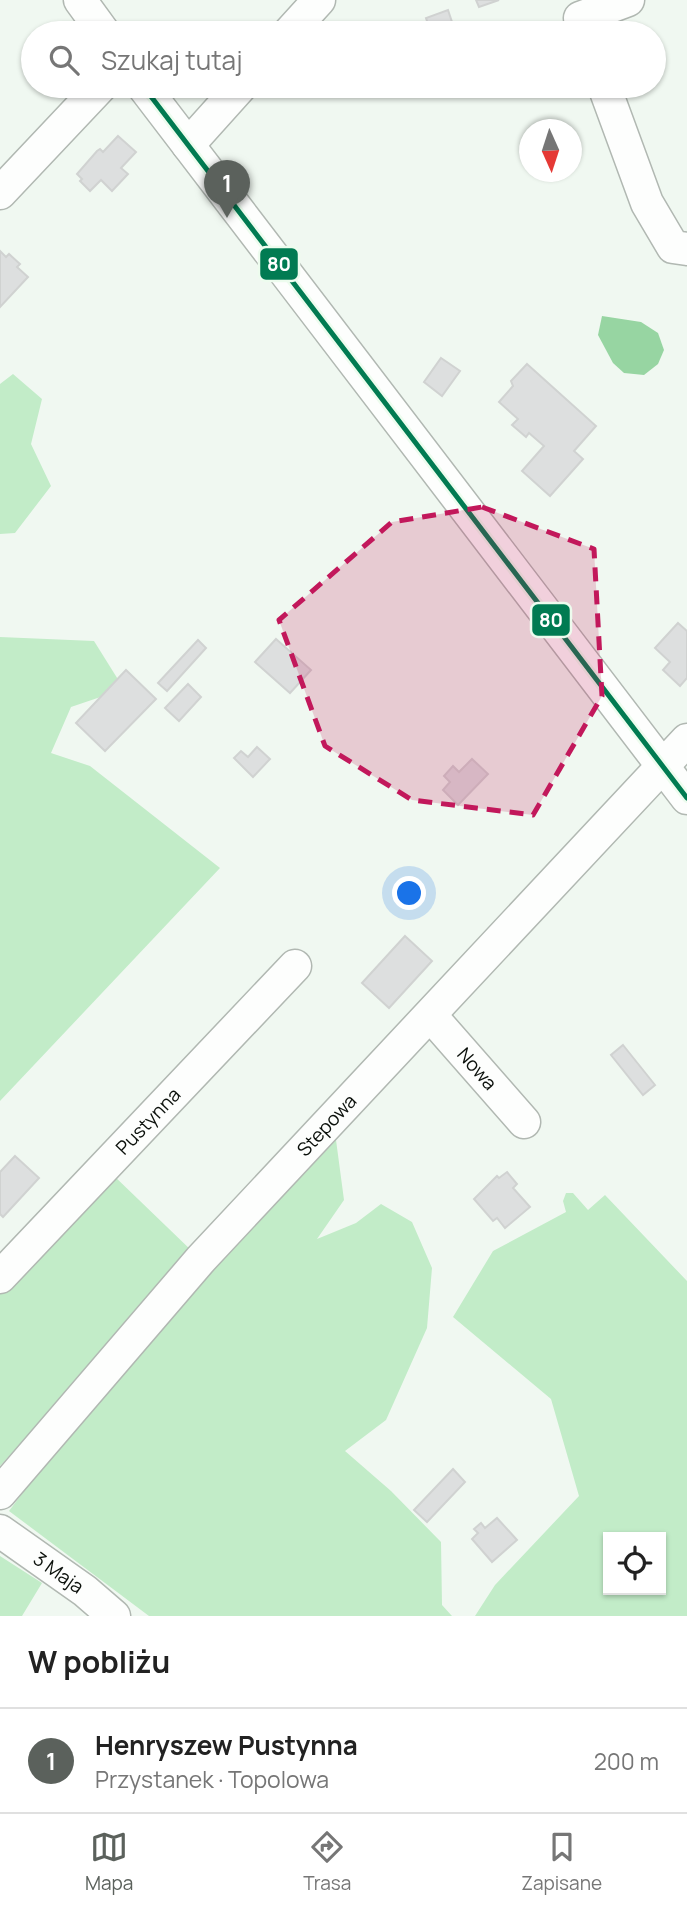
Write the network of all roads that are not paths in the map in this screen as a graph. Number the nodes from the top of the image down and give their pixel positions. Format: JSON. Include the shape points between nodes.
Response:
{"nodes":[{"id":1,"x":79,"y":0,"type":"edge"},
{"id":2,"x":319,"y":0,"type":"edge"},
{"id":3,"x":628,"y":0,"type":"edge"},
{"id":4,"x":579,"y":17,"type":"edge"},
{"id":5,"x":95,"y":21,"type":"edge"},
{"id":6,"x":300,"y":21,"type":"edge"},
{"id":7,"x":90,"y":98,"type":"edge"},
{"id":8,"x":152,"y":98,"type":"edge"},
{"id":9,"x":231,"y":98,"type":"edge"},
{"id":10,"x":608,"y":98,"type":"edge"},
{"id":11,"x":187,"y":145,"type":"junction"},
{"id":12,"x":0,"y":193,"type":"edge"},
{"id":13,"x":680,"y":248,"type":"edge"},
{"id":14,"x":687,"y":740,"type":"edge"},
{"id":15,"x":661,"y":766,"type":"junction"},
{"id":16,"x":687,"y":798,"type":"edge"},
{"id":17,"x":295,"y":966,"type":"dead end"},
{"id":18,"x":431,"y":1016,"type":"junction"},
{"id":19,"x":524,"y":1122,"type":"dead end"},
{"id":20,"x":0,"y":1277,"type":"edge"},
{"id":21,"x":0,"y":1493,"type":"edge"},
{"id":22,"x":0,"y":1531,"type":"edge"},
{"id":23,"x":114,"y":1616,"type":"edge"}],
"edges":[{"from":1,"to":5,"type":"street"},
{"from":2,"to":6,"type":"street"},
{"from":3,"to":4,"type":"street"},
{"from":7,"to":12,"type":"street"},
{"from":8,"to":11,"type":"street"},
{"from":9,"to":11,"type":"street"},
{"from":10,"to":13,"type":"street","via":[[647,203]]},
{"from":11,"to":15,"type":"street"},
{"from":14,"to":15,"type":"street","name":"Stepowa"},
{"from":15,"to":16,"type":"street"},
{"from":15,"to":18,"type":"street","name":"Stepowa"},
{"from":17,"to":20,"type":"street","name":"Pustynna"},
{"from":18,"to":19,"type":"street","name":"Nowa"},
{"from":18,"to":21,"type":"street","name":"Stepowa","via":[[201,1259]]},
{"from":22,"to":23,"type":"street","name":"3 Maja"}]}
